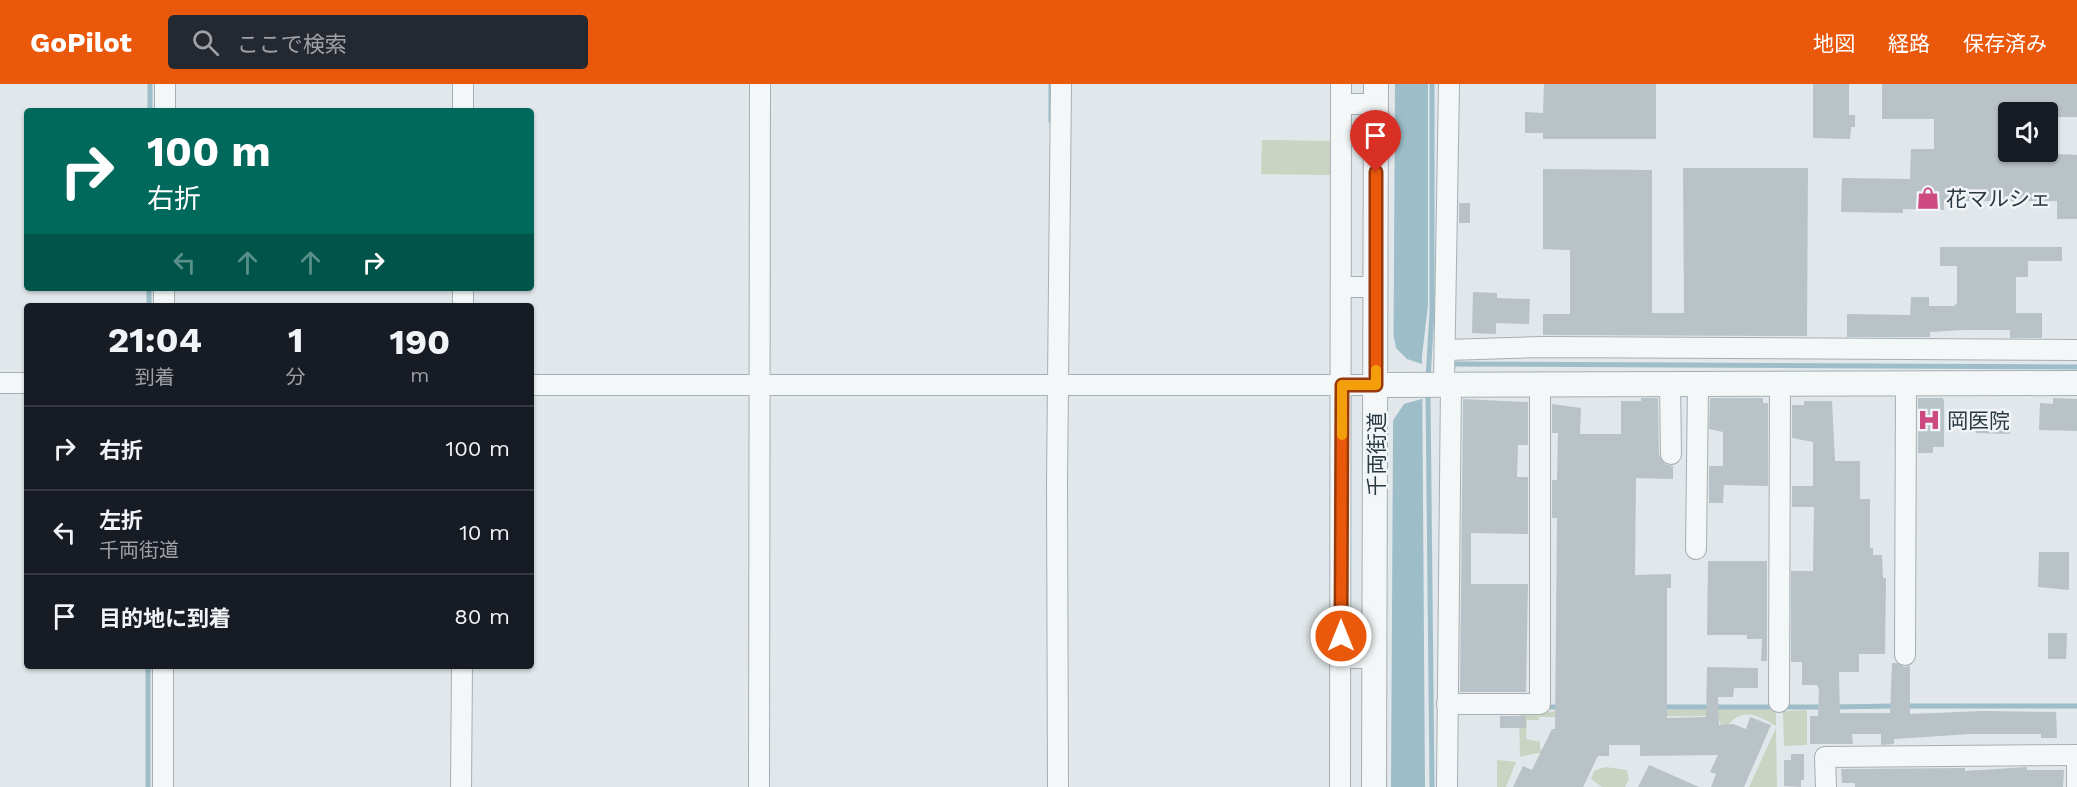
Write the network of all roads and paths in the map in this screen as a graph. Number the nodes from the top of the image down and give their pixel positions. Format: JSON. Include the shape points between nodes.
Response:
{"nodes":[{"id":1,"x":165,"y":84,"type":"edge"},
{"id":2,"x":463,"y":84,"type":"edge"},
{"id":3,"x":760,"y":84,"type":"edge"},
{"id":4,"x":1061,"y":84,"type":"edge"},
{"id":5,"x":1341,"y":84,"type":"edge"},
{"id":6,"x":1449,"y":84,"type":"edge"},
{"id":7,"x":1376,"y":94,"type":"edge"},
{"id":8,"x":1341,"y":104,"type":"junction"},
{"id":9,"x":165,"y":108,"type":"edge"},
{"id":10,"x":463,"y":108,"type":"edge"},
{"id":11,"x":1341,"y":286,"type":"junction"},
{"id":12,"x":1377,"y":287,"type":"junction"},
{"id":13,"x":1447,"y":350,"type":"junction"},
{"id":14,"x":2077,"y":350,"type":"edge"},
{"id":15,"x":1826,"y":366,"type":"junction"},
{"id":16,"x":0,"y":383,"type":"edge"},
{"id":17,"x":24,"y":383,"type":"edge"},
{"id":18,"x":1442,"y":383,"type":"junction"},
{"id":19,"x":1540,"y":383,"type":"junction"},
{"id":20,"x":1670,"y":383,"type":"junction"},
{"id":21,"x":2077,"y":383,"type":"edge"},
{"id":22,"x":1384,"y":384,"type":"junction"},
{"id":23,"x":1698,"y":384,"type":"junction"},
{"id":24,"x":1780,"y":384,"type":"junction"},
{"id":25,"x":1906,"y":384,"type":"junction"},
{"id":26,"x":534,"y":385,"type":"edge"},
{"id":27,"x":759,"y":385,"type":"junction"},
{"id":28,"x":1052,"y":385,"type":"junction"},
{"id":29,"x":1342,"y":385,"type":"junction"},
{"id":30,"x":1671,"y":454,"type":"dead end"},
{"id":31,"x":1696,"y":549,"type":"dead end"},
{"id":32,"x":1905,"y":655,"type":"dead end"},
{"id":33,"x":1354,"y":658,"type":"junction"},
{"id":34,"x":163,"y":669,"type":"edge"},
{"id":35,"x":462,"y":669,"type":"edge"},
{"id":36,"x":1779,"y":702,"type":"dead end"},
{"id":37,"x":1447,"y":704,"type":"junction"},
{"id":38,"x":2077,"y":755,"type":"edge"},
{"id":39,"x":1354,"y":786,"type":"edge"},
{"id":40,"x":163,"y":787,"type":"edge"},
{"id":41,"x":461,"y":787,"type":"edge"},
{"id":42,"x":759,"y":787,"type":"edge"},
{"id":43,"x":1058,"y":787,"type":"edge"},
{"id":44,"x":1447,"y":787,"type":"edge"},
{"id":45,"x":1826,"y":787,"type":"edge"},
{"id":46,"x":2077,"y":787,"type":"edge"}],
"edges":[{"from":1,"to":9,"type":"street"},
{"from":2,"to":10,"type":"street"},
{"from":3,"to":27,"type":"street"},
{"from":4,"to":28,"type":"street"},
{"from":5,"to":8,"type":"street"},
{"from":6,"to":13,"type":"street"},
{"from":7,"to":8,"type":"street"},
{"from":7,"to":12,"type":"street","name":"千両街道"},
{"from":8,"to":11,"type":"street"},
{"from":11,"to":12,"type":"street"},
{"from":11,"to":29,"type":"street"},
{"from":12,"to":22,"type":"street","name":"千両街道"},
{"from":13,"to":15,"type":"street","via":[[1543,347]]},
{"from":13,"to":18,"type":"street"},
{"from":14,"to":15,"type":"street"},
{"from":15,"to":24,"type":"street"},
{"from":15,"to":25,"type":"street"},
{"from":16,"to":17,"type":"street"},
{"from":18,"to":19,"type":"street"},
{"from":18,"to":22,"type":"street"},
{"from":18,"to":37,"type":"street"},
{"from":19,"to":20,"type":"street"},
{"from":19,"to":37,"type":"street","via":[[1540,704]]},
{"from":20,"to":23,"type":"street"},
{"from":20,"to":30,"type":"street"},
{"from":21,"to":25,"type":"street"},
{"from":22,"to":29,"type":"street"},
{"from":22,"to":33,"type":"street","name":"千両街道"},
{"from":23,"to":24,"type":"street"},
{"from":23,"to":31,"type":"street"},
{"from":24,"to":36,"type":"street"},
{"from":25,"to":32,"type":"street"},
{"from":26,"to":27,"type":"street"},
{"from":27,"to":28,"type":"street"},
{"from":27,"to":42,"type":"street"},
{"from":28,"to":29,"type":"street"},
{"from":28,"to":43,"type":"street"},
{"from":29,"to":33,"type":"street"},
{"from":33,"to":39,"type":"street","name":"千両街道"},
{"from":33,"to":39,"type":"street"},
{"from":34,"to":40,"type":"street"},
{"from":35,"to":41,"type":"street"},
{"from":37,"to":44,"type":"street"},
{"from":38,"to":45,"type":"street","via":[[1825,757]]},
{"from":38,"to":46,"type":"street"}]}
